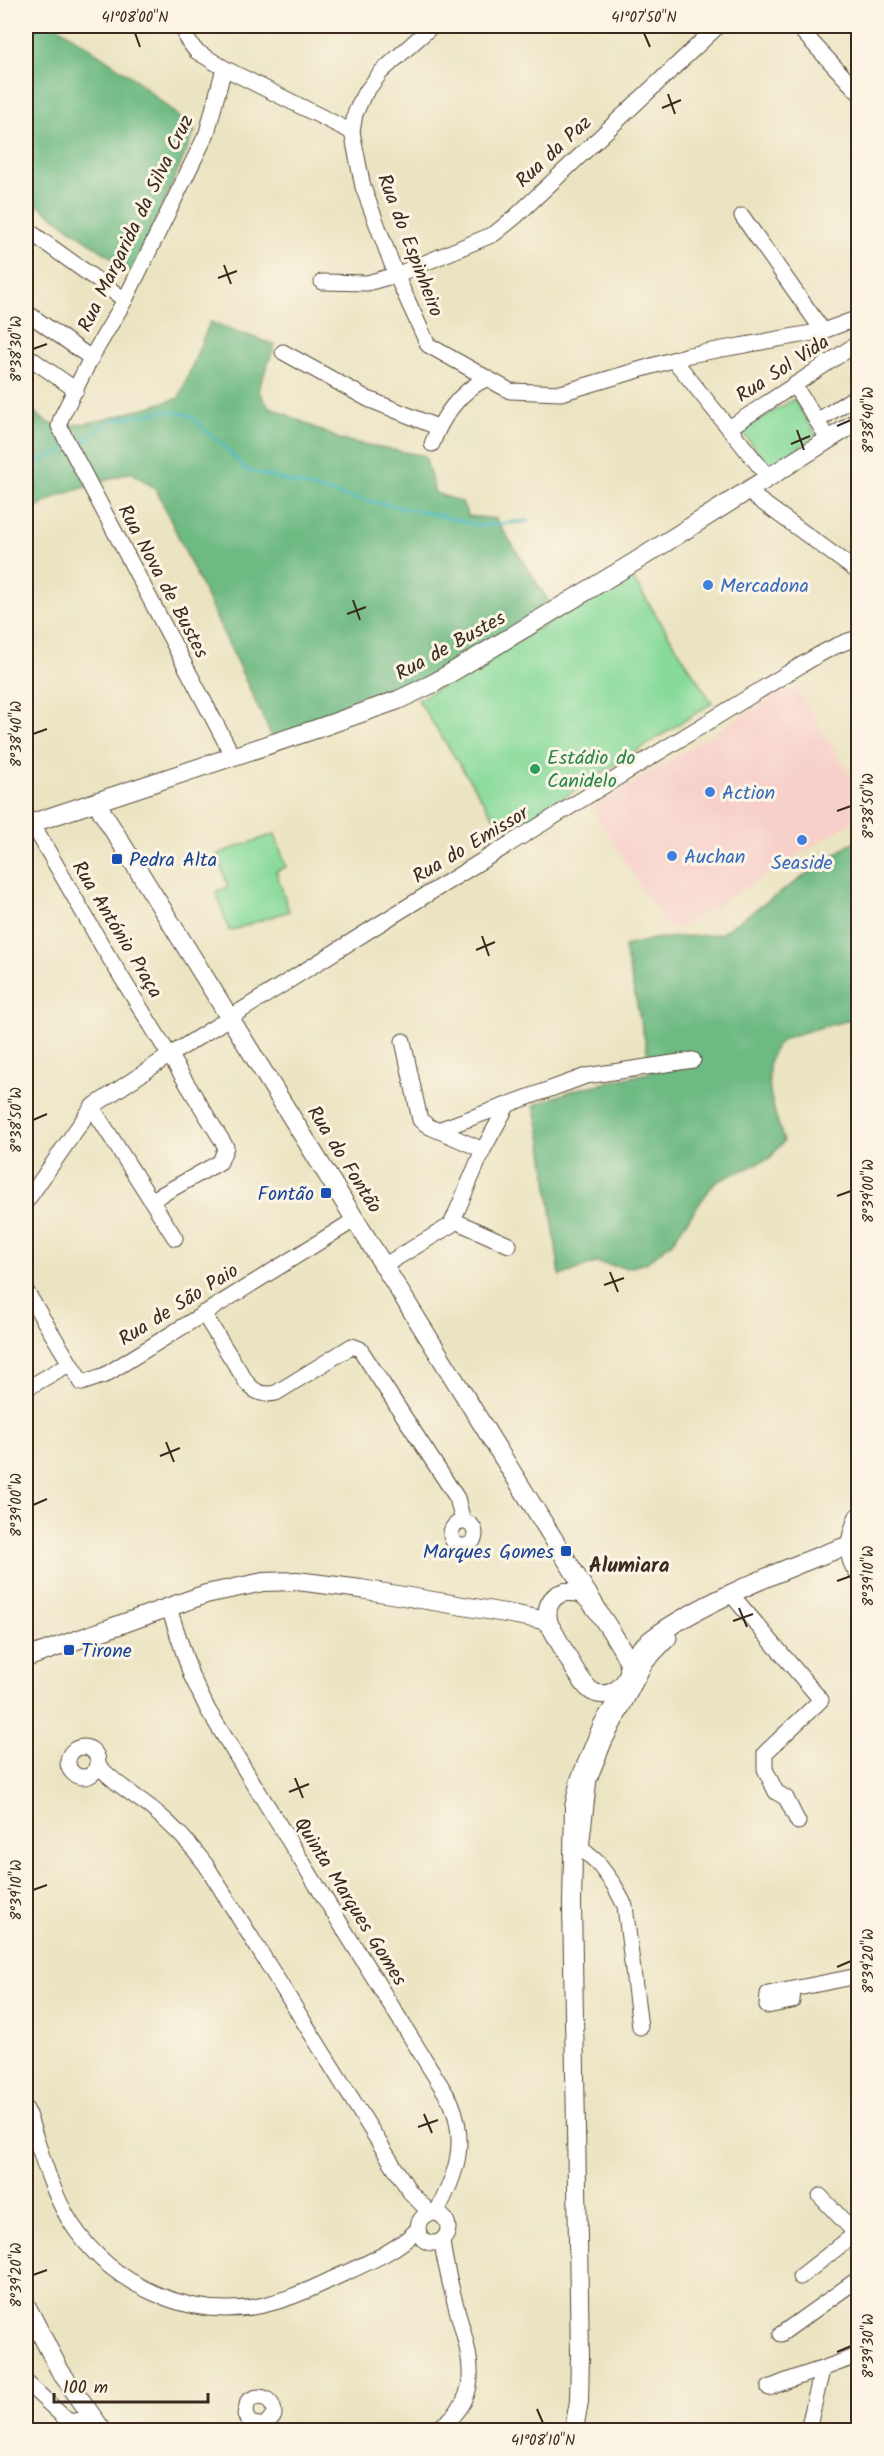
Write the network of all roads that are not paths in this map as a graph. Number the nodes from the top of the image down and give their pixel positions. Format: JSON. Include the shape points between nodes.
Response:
{"nodes":[{"id":1,"x":186,"y":26,"type":"edge"},
{"id":2,"x":432,"y":26,"type":"edge"},
{"id":3,"x":718,"y":26,"type":"edge"},
{"id":4,"x":797,"y":26,"type":"edge"},
{"id":5,"x":224,"y":68,"type":"junction"},
{"id":6,"x":858,"y":92,"type":"edge"},
{"id":7,"x":352,"y":132,"type":"junction"},
{"id":8,"x":742,"y":216,"type":"dead end"},
{"id":9,"x":26,"y":229,"type":"edge"},
{"id":10,"x":396,"y":275,"type":"junction"},
{"id":11,"x":322,"y":282,"type":"dead end"},
{"id":12,"x":125,"y":300,"type":"junction"},
{"id":13,"x":26,"y":312,"type":"edge"},
{"id":14,"x":858,"y":318,"type":"edge"},
{"id":15,"x":823,"y":331,"type":"junction"},
{"id":16,"x":858,"y":343,"type":"edge"},
{"id":17,"x":283,"y":352,"type":"dead end"},
{"id":18,"x":26,"y":355,"type":"edge"},
{"id":19,"x":91,"y":358,"type":"junction"},
{"id":20,"x":674,"y":360,"type":"junction"},
{"id":21,"x":486,"y":379,"type":"junction"},
{"id":22,"x":794,"y":385,"type":"junction"},
{"id":23,"x":76,"y":390,"type":"junction"},
{"id":24,"x":858,"y":395,"type":"edge"},
{"id":25,"x":817,"y":421,"type":"junction"},
{"id":26,"x":858,"y":421,"type":"edge"},
{"id":27,"x":59,"y":426,"type":"joint"},
{"id":28,"x":437,"y":427,"type":"junction"},
{"id":29,"x":729,"y":428,"type":"junction"},
{"id":30,"x":829,"y":440,"type":"junction"},
{"id":31,"x":432,"y":444,"type":"dead end"},
{"id":32,"x":769,"y":478,"type":"junction"},
{"id":33,"x":748,"y":492,"type":"junction"},
{"id":34,"x":858,"y":572,"type":"edge"},
{"id":35,"x":858,"y":638,"type":"edge"},
{"id":36,"x":231,"y":757,"type":"junction"},
{"id":37,"x":98,"y":801,"type":"junction"},
{"id":38,"x":29,"y":824,"type":"edge"},
{"id":39,"x":230,"y":1017,"type":"junction"},
{"id":40,"x":403,"y":1041,"type":"dead end"},
{"id":41,"x":170,"y":1055,"type":"junction"},
{"id":42,"x":693,"y":1060,"type":"dead end"},
{"id":43,"x":507,"y":1106,"type":"junction"},
{"id":44,"x":92,"y":1107,"type":"junction"},
{"id":45,"x":438,"y":1130,"type":"junction"},
{"id":46,"x":483,"y":1150,"type":"junction"},
{"id":47,"x":152,"y":1200,"type":"junction"},
{"id":48,"x":26,"y":1202,"type":"edge"},
{"id":49,"x":356,"y":1219,"type":"junction"},
{"id":50,"x":453,"y":1220,"type":"junction"},
{"id":51,"x":175,"y":1238,"type":"dead end"},
{"id":52,"x":509,"y":1245,"type":"dead end"},
{"id":53,"x":385,"y":1265,"type":"junction"},
{"id":54,"x":26,"y":1291,"type":"edge"},
{"id":55,"x":203,"y":1313,"type":"junction"},
{"id":56,"x":69,"y":1364,"type":"junction"},
{"id":57,"x":26,"y":1389,"type":"edge"},
{"id":58,"x":858,"y":1517,"type":"edge"},
{"id":59,"x":463,"y":1521,"type":"dead end"},
{"id":60,"x":553,"y":1541,"type":"junction"},
{"id":61,"x":850,"y":1545,"type":"junction"},
{"id":62,"x":858,"y":1572,"type":"edge"},
{"id":63,"x":730,"y":1593,"type":"junction"},
{"id":64,"x":553,"y":1599,"type":"junction"},
{"id":65,"x":169,"y":1608,"type":"junction"},
{"id":66,"x":597,"y":1609,"type":"junction"},
{"id":67,"x":511,"y":1614,"type":"junction"},
{"id":68,"x":549,"y":1624,"type":"junction"},
{"id":69,"x":612,"y":1635,"type":"junction"},
{"id":70,"x":669,"y":1638,"type":"dead end"},
{"id":71,"x":647,"y":1641,"type":"junction"},
{"id":72,"x":26,"y":1658,"type":"edge"},
{"id":73,"x":628,"y":1670,"type":"junction"},
{"id":74,"x":586,"y":1686,"type":"junction"},
{"id":75,"x":603,"y":1724,"type":"junction"},
{"id":76,"x":95,"y":1770,"type":"dead end"},
{"id":77,"x":798,"y":1822,"type":"dead end"},
{"id":78,"x":577,"y":1845,"type":"junction"},
{"id":79,"x":858,"y":1976,"type":"edge"},
{"id":80,"x":793,"y":1989,"type":"dead end"},
{"id":81,"x":640,"y":2027,"type":"dead end"},
{"id":82,"x":26,"y":2109,"type":"edge"},
{"id":83,"x":820,"y":2196,"type":"dead end"},
{"id":84,"x":431,"y":2227,"type":"junction"},
{"id":85,"x":856,"y":2235,"type":"edge"},
{"id":86,"x":800,"y":2277,"type":"dead end"},
{"id":87,"x":858,"y":2279,"type":"edge"},
{"id":88,"x":26,"y":2305,"type":"edge"},
{"id":89,"x":781,"y":2334,"type":"dead end"},
{"id":90,"x":858,"y":2355,"type":"edge"},
{"id":91,"x":822,"y":2370,"type":"junction"},
{"id":92,"x":26,"y":2382,"type":"edge"},
{"id":93,"x":769,"y":2388,"type":"dead end"},
{"id":94,"x":72,"y":2426,"type":"edge"},
{"id":95,"x":91,"y":2430,"type":"edge"},
{"id":96,"x":102,"y":2430,"type":"edge"},
{"id":97,"x":435,"y":2430,"type":"edge"},
{"id":98,"x":574,"y":2430,"type":"edge"},
{"id":99,"x":808,"y":2430,"type":"edge"}],
"edges":[{"from":1,"to":5,"type":"street","via":[[188,43]]},
{"from":2,"to":7,"type":"street","name":"Rua do Espinheiro","via":[[381,72],[363,96]]},
{"from":3,"to":10,"type":"street","name":"Rua da Paz","via":[[494,234]]},
{"from":4,"to":6,"type":"street"},
{"from":5,"to":7,"type":"street"},
{"from":5,"to":12,"type":"street","name":"Rua Margarida da Silva Cruz","via":[[207,133]]},
{"from":7,"to":10,"type":"street","name":"Rua do Espinheiro","via":[[363,188]]},
{"from":8,"to":15,"type":"street"},
{"from":9,"to":12,"type":"street"},
{"from":10,"to":11,"type":"street","name":"Rua da Paz","via":[[367,283]]},
{"from":10,"to":21,"type":"street","name":"Rua do Espinheiro","via":[[428,345]]},
{"from":12,"to":19,"type":"street","name":"Rua Margarida da Silva Cruz"},
{"from":13,"to":19,"type":"street"},
{"from":14,"to":15,"type":"street","name":"Rua do Espinheiro"},
{"from":15,"to":20,"type":"street","name":"Rua do Espinheiro"},
{"from":16,"to":22,"type":"street","name":"Rua Sol Vida"},
{"from":17,"to":28,"type":"street","via":[[368,399]]},
{"from":18,"to":23,"type":"street"},
{"from":19,"to":23,"type":"street","name":"Rua Margarida da Silva Cruz"},
{"from":20,"to":21,"type":"street","name":"Rua do Espinheiro","via":[[561,393],[510,391]]},
{"from":20,"to":29,"type":"street"},
{"from":21,"to":28,"type":"street","via":[[470,386]]},
{"from":22,"to":25,"type":"street"},
{"from":22,"to":29,"type":"street","name":"Rua Sol Vida"},
{"from":23,"to":27,"type":"street","name":"Rua Margarida da Silva Cruz"},
{"from":24,"to":25,"type":"street"},
{"from":25,"to":30,"type":"street"},
{"from":26,"to":30,"type":"main road","name":"Rua de Bustes"},
{"from":27,"to":36,"type":"street","name":"Rua Nova de Bustes"},
{"from":28,"to":31,"type":"street"},
{"from":29,"to":32,"type":"street"},
{"from":30,"to":32,"type":"main road","name":"Rua de Bustes"},
{"from":32,"to":33,"type":"main road","name":"Rua de Bustes"},
{"from":33,"to":34,"type":"street"},
{"from":33,"to":36,"type":"main road","name":"Rua de Bustes","via":[[434,683],[370,710]]},
{"from":35,"to":39,"type":"street","name":"Rua do Emissor","via":[[816,656]]},
{"from":36,"to":37,"type":"main road","name":"Rua de Bustes"},
{"from":37,"to":38,"type":"main road","name":"Rua de Bustes"},
{"from":37,"to":39,"type":"main road","name":"Rua do Fontão"},
{"from":38,"to":41,"type":"street","name":"Rua António Praça"},
{"from":39,"to":41,"type":"street","name":"Rua do Emissor"},
{"from":39,"to":49,"type":"main road","name":"Rua do Fontão"},
{"from":40,"to":45,"type":"street","via":[[420,1120]]},
{"from":41,"to":44,"type":"street","name":"Rua do Emissor"},
{"from":41,"to":47,"type":"street","name":"Rua António Praça","via":[[225,1147],[220,1162]]},
{"from":42,"to":43,"type":"street","via":[[586,1076]]},
{"from":43,"to":45,"type":"street"},
{"from":43,"to":46,"type":"street"},
{"from":44,"to":47,"type":"street"},
{"from":44,"to":48,"type":"street"},
{"from":45,"to":46,"type":"street"},
{"from":46,"to":50,"type":"street"},
{"from":47,"to":51,"type":"street"},
{"from":49,"to":53,"type":"main road","name":"Rua do Fontão"},
{"from":49,"to":55,"type":"street","name":"Rua de São Paio"},
{"from":50,"to":52,"type":"street"},
{"from":50,"to":53,"type":"street","via":[[451,1226]]},
{"from":53,"to":60,"type":"main road","name":"Rua do Fontão"},
{"from":54,"to":56,"type":"street"},
{"from":55,"to":56,"type":"street","name":"Rua de São Paio","via":[[105,1375],[82,1383]]},
{"from":55,"to":59,"type":"street","via":[[247,1383],[263,1394],[276,1393],[352,1346],[360,1348],[457,1498]]},
{"from":56,"to":57,"type":"street"},
{"from":58,"to":61,"type":"main road"},
{"from":60,"to":64,"type":"main road","name":"Rua do Fontão","via":[[561,1561],[561,1578]]},
{"from":60,"to":66,"type":"main road","name":"Rua do Fontão"},
{"from":61,"to":62,"type":"main road","via":[[849,1554]]},
{"from":61,"to":63,"type":"main road"},
{"from":63,"to":71,"type":"main road"},
{"from":63,"to":77,"type":"street","via":[[821,1700],[765,1753],[765,1769],[776,1792],[786,1798]]},
{"from":64,"to":66,"type":"main road","via":[[573,1592],[583,1594]]},
{"from":64,"to":67,"type":"main road","via":[[527,1612]]},
{"from":64,"to":68,"type":"main road","name":"Rua do Fontão","via":[[547,1617]]},
{"from":65,"to":67,"type":"main road","via":[[228,1588],[297,1581]]},
{"from":65,"to":72,"type":"main road"},
{"from":65,"to":84,"type":"street","name":"Quinta Marques Gomes","via":[[191,1675],[208,1710],[451,2102],[461,2138],[459,2158]]},
{"from":66,"to":69,"type":"main road","name":"Rua do Fontão"},
{"from":67,"to":68,"type":"main road"},
{"from":68,"to":74,"type":"main road"},
{"from":69,"to":71,"type":"main road"},
{"from":69,"to":73,"type":"main road","name":"Rua do Fontão"},
{"from":70,"to":78,"type":"street","via":[[645,1663],[605,1740],[589,1779]]},
{"from":71,"to":73,"type":"main road","via":[[635,1652]]},
{"from":73,"to":74,"type":"main road","via":[[612,1693],[597,1694]]},
{"from":73,"to":75,"type":"main road","via":[[625,1689]]},
{"from":74,"to":75,"type":"main road","via":[[599,1707]]},
{"from":75,"to":78,"type":"main road","via":[[580,1780],[574,1807]]},
{"from":76,"to":84,"type":"street","via":[[166,1821],[206,1865]]},
{"from":78,"to":81,"type":"street","via":[[597,1862],[625,1906]]},
{"from":78,"to":98,"type":"main road","via":[[580,2354]]},
{"from":79,"to":80,"type":"street"},
{"from":82,"to":84,"type":"street","via":[[54,2190],[73,2225],[107,2264],[138,2286],[164,2298],[214,2308],[265,2305],[307,2291]]},
{"from":83,"to":85,"type":"street"},
{"from":84,"to":97,"type":"street","via":[[445,2263],[469,2352],[471,2375],[462,2404]]},
{"from":85,"to":86,"type":"street"},
{"from":87,"to":89,"type":"street"},
{"from":88,"to":96,"type":"main road","via":[[60,2371]]},
{"from":90,"to":91,"type":"street"},
{"from":91,"to":93,"type":"street"},
{"from":91,"to":99,"type":"street"},
{"from":92,"to":94,"type":"street"},
{"from":94,"to":95,"type":"street","via":[[81,2420]]}]}
